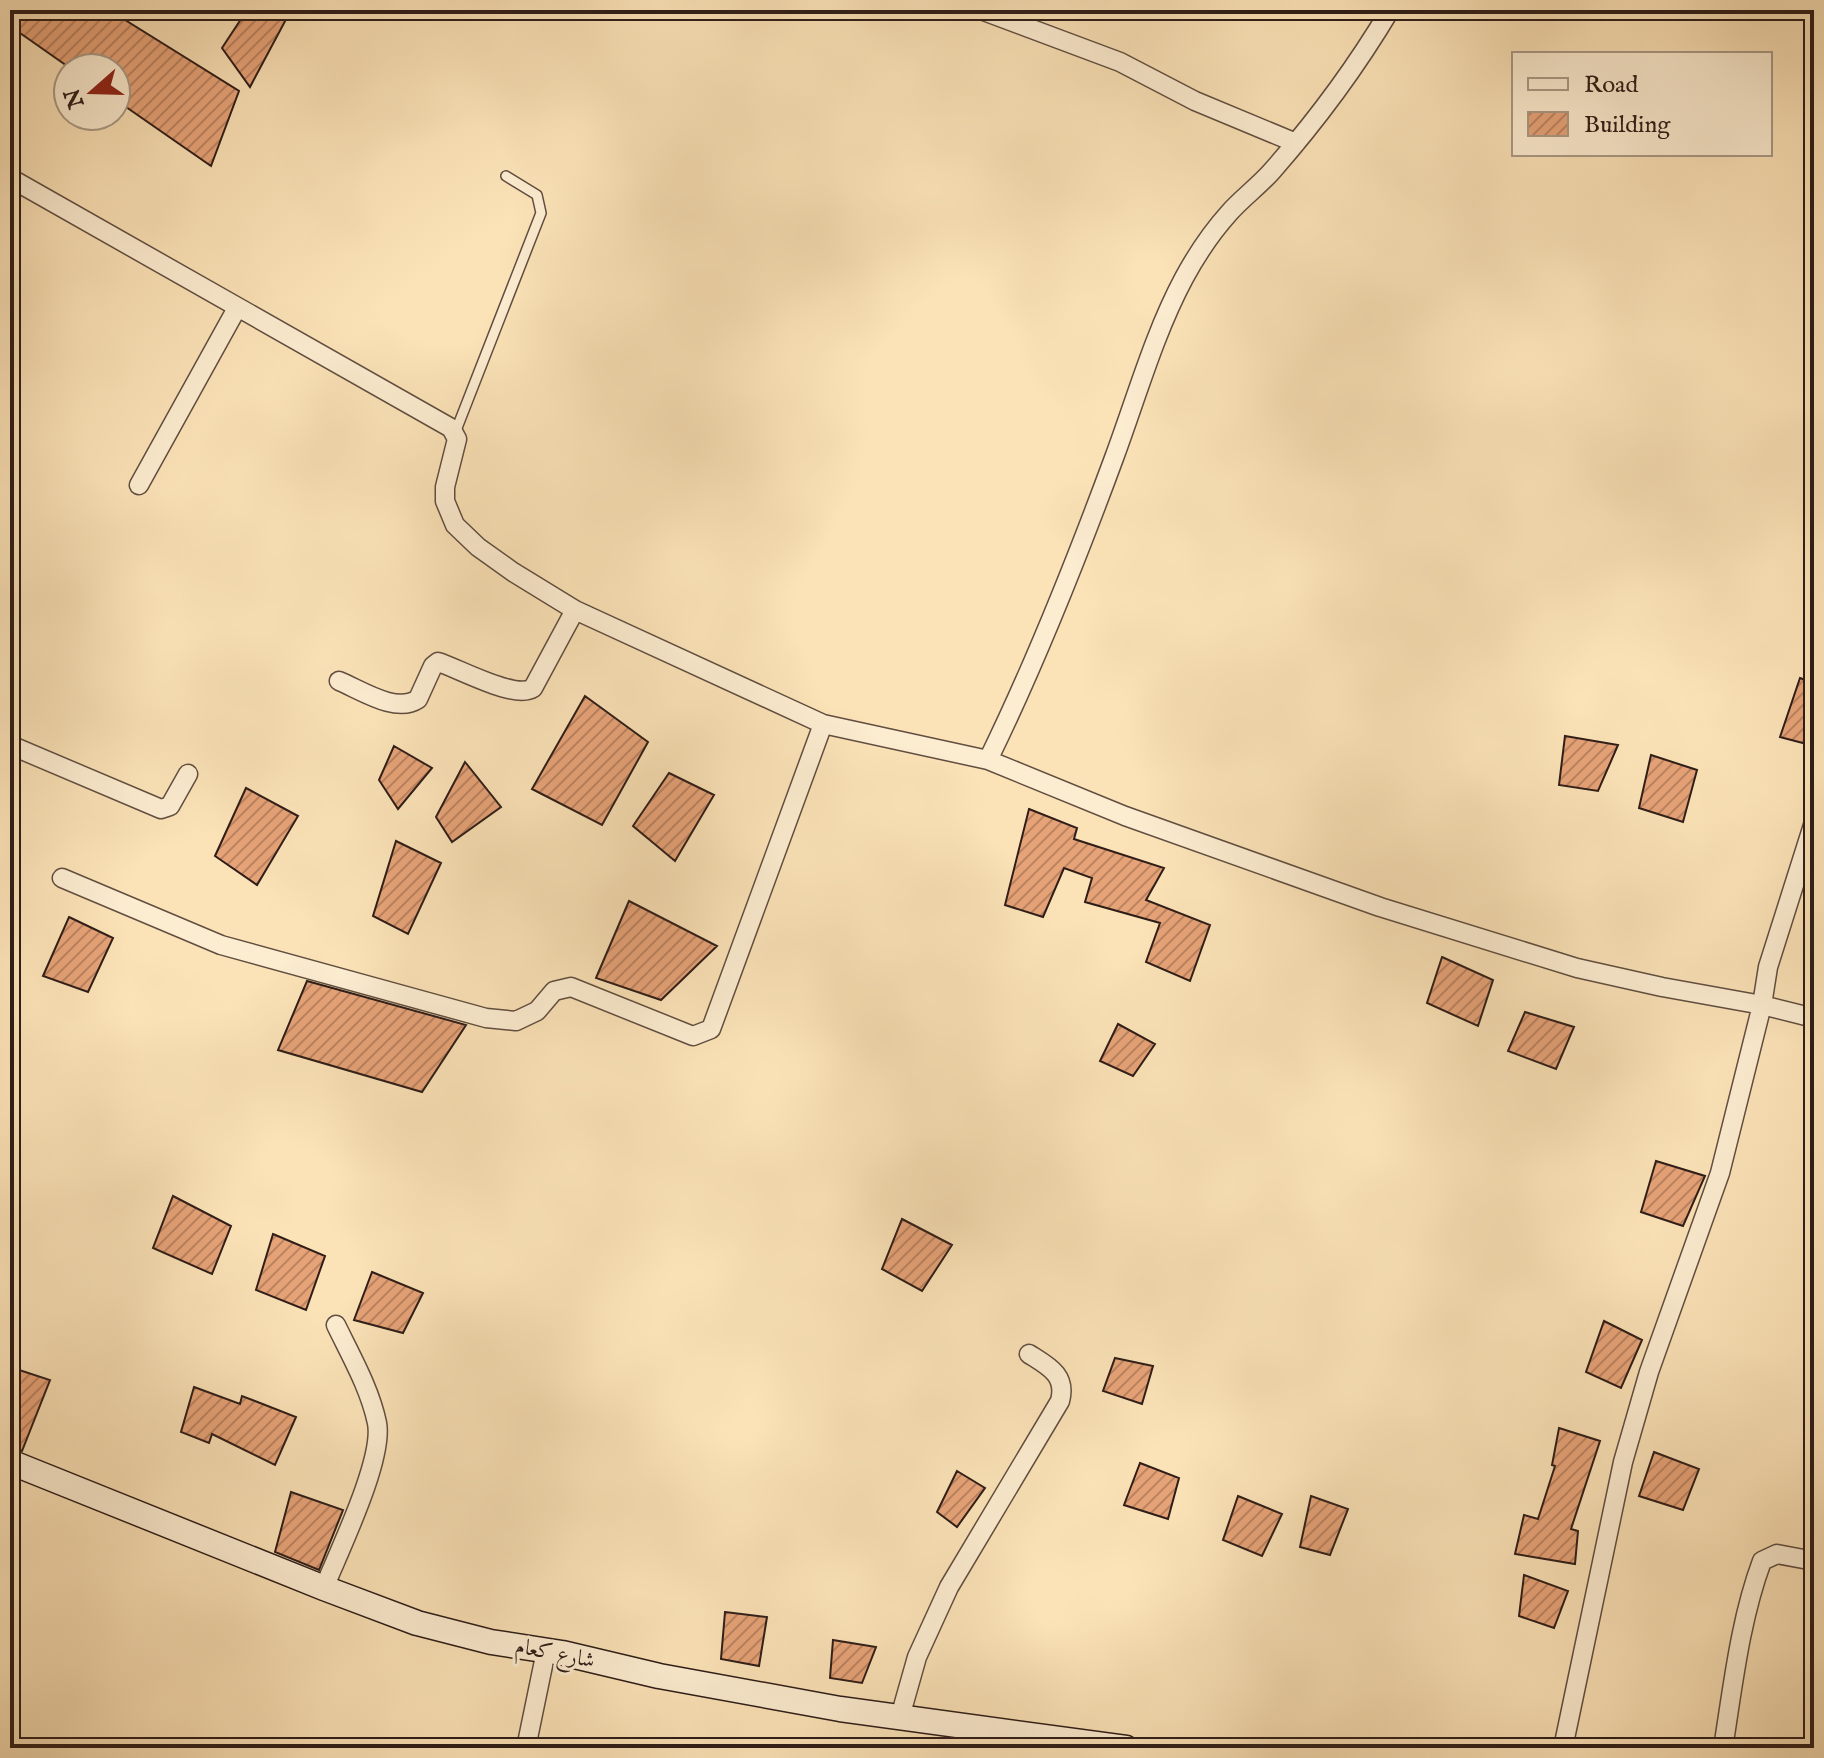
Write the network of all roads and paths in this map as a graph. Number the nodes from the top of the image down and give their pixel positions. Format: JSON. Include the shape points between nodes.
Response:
{"nodes":[{"id":1,"x":981,"y":10,"type":"edge"},
{"id":2,"x":1390,"y":10,"type":"edge"},
{"id":3,"x":1296,"y":143,"type":"junction"},
{"id":4,"x":506,"y":176,"type":"dead end"},
{"id":5,"x":10,"y":178,"type":"edge"},
{"id":6,"x":237,"y":308,"type":"junction"},
{"id":7,"x":455,"y":433,"type":"junction"},
{"id":8,"x":139,"y":485,"type":"dead end"},
{"id":9,"x":575,"y":610,"type":"junction"},
{"id":10,"x":339,"y":681,"type":"dead end"},
{"id":11,"x":823,"y":724,"type":"junction"},
{"id":12,"x":10,"y":745,"type":"edge"},
{"id":13,"x":988,"y":760,"type":"junction"},
{"id":14,"x":188,"y":774,"type":"dead end"},
{"id":15,"x":1814,"y":822,"type":"edge"},
{"id":16,"x":62,"y":878,"type":"dead end"},
{"id":17,"x":1762,"y":1005,"type":"junction"},
{"id":18,"x":1814,"y":1018,"type":"edge"},
{"id":19,"x":336,"y":1325,"type":"dead end"},
{"id":20,"x":1029,"y":1354,"type":"dead end"},
{"id":21,"x":10,"y":1462,"type":"edge"},
{"id":22,"x":1814,"y":1561,"type":"edge"},
{"id":23,"x":324,"y":1588,"type":"junction"},
{"id":24,"x":546,"y":1651,"type":"junction"},
{"id":25,"x":900,"y":1717,"type":"junction"},
{"id":26,"x":526,"y":1748,"type":"edge"},
{"id":27,"x":1123,"y":1748,"type":"edge"},
{"id":28,"x":1563,"y":1748,"type":"edge"},
{"id":29,"x":1723,"y":1748,"type":"edge"}],
"edges":[{"from":1,"to":3,"type":"street","via":[[1120,62],[1195,101]]},
{"from":2,"to":3,"type":"street","via":[[1365,53]]},
{"from":3,"to":13,"type":"street","via":[[1230,212],[1183,280],[1025,685]]},
{"from":4,"to":7,"type":"lane","via":[[537,195],[541,213]]},
{"from":5,"to":6,"type":"street"},
{"from":6,"to":7,"type":"street"},
{"from":6,"to":8,"type":"street"},
{"from":7,"to":9,"type":"street","via":[[445,494],[455,525],[513,572]]},
{"from":9,"to":10,"type":"street","via":[[529,691],[490,683],[438,662],[418,699],[409,703],[383,701]]},
{"from":9,"to":11,"type":"street"},
{"from":11,"to":13,"type":"street"},
{"from":11,"to":16,"type":"street","via":[[711,1029],[693,1036],[571,987],[554,991],[537,1011],[516,1021],[486,1018],[221,945]]},
{"from":12,"to":14,"type":"street","via":[[161,809],[170,806]]},
{"from":13,"to":17,"type":"street","via":[[1125,816],[1468,935],[1577,968]]},
{"from":15,"to":17,"type":"street","via":[[1768,967]]},
{"from":17,"to":18,"type":"street"},
{"from":17,"to":28,"type":"street","via":[[1720,1173],[1623,1462]]},
{"from":19,"to":23,"type":"street","via":[[378,1426],[375,1459]]},
{"from":20,"to":25,"type":"street","via":[[1056,1372],[1063,1391],[1060,1401],[949,1587],[917,1657]]},
{"from":21,"to":23,"type":"street","name":"شارع كعام"},
{"from":22,"to":29,"type":"street","via":[[1777,1554],[1762,1561]]},
{"from":23,"to":24,"type":"street","name":"شارع كعام","via":[[417,1623]]},
{"from":24,"to":25,"type":"street","name":"شارع كعام"},
{"from":24,"to":26,"type":"street"},
{"from":25,"to":27,"type":"street","name":"شارع كعام"}]}
